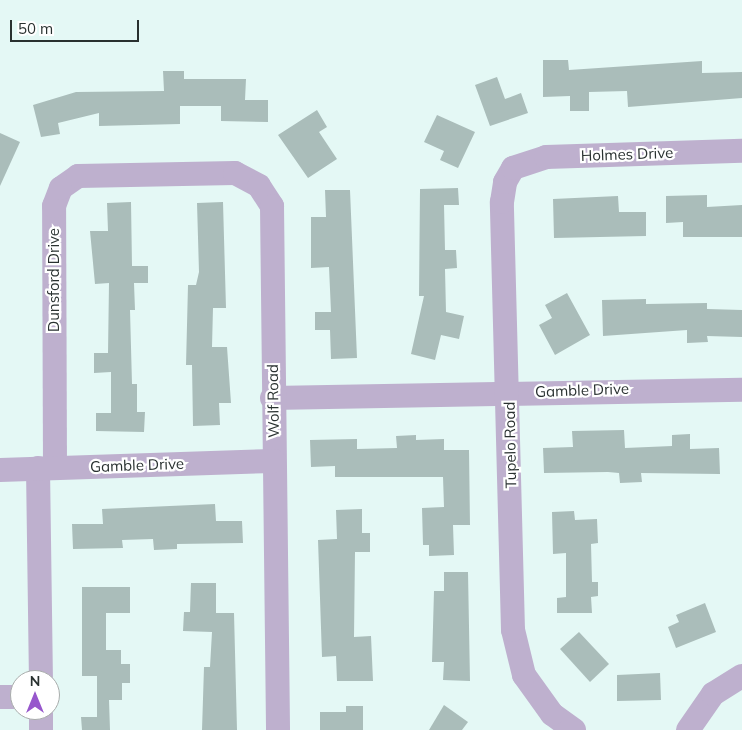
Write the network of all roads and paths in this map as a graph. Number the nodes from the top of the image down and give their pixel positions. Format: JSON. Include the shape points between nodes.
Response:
{"nodes":[{"id":1,"x":742,"y":151,"type":"edge"},
{"id":2,"x":514,"y":168,"type":"joint"},
{"id":3,"x":152,"y":174,"type":"joint"},
{"id":4,"x":742,"y":390,"type":"edge"},
{"id":5,"x":509,"y":392,"type":"junction"},
{"id":6,"x":272,"y":398,"type":"junction"},
{"id":7,"x":274,"y":461,"type":"junction"},
{"id":8,"x":47,"y":468,"type":"junction"},
{"id":9,"x":0,"y":470,"type":"edge"},
{"id":10,"x":40,"y":670,"type":"edge"},
{"id":11,"x":742,"y":676,"type":"edge"},
{"id":12,"x":546,"y":722,"type":"edge"},
{"id":13,"x":278,"y":730,"type":"edge"},
{"id":14,"x":574,"y":730,"type":"edge"},
{"id":15,"x":688,"y":730,"type":"edge"}],
"edges":[{"from":1,"to":2,"type":"street","name":"Holmes Drive","via":[[546,157]]},
{"from":2,"to":5,"type":"street","name":"Tupelo Road","via":[[502,202]]},
{"from":3,"to":6,"type":"street","name":"Wolf Road","via":[[235,173],[259,186],[272,206]]},
{"from":3,"to":8,"type":"street","name":"Dunsford Drive","via":[[78,176],[60,188],[54,206]]},
{"from":4,"to":5,"type":"street","name":"Gamble Drive"},
{"from":5,"to":6,"type":"street","name":"Gamble Drive"},
{"from":5,"to":12,"type":"street","name":"Tupelo Road","via":[[513,630],[524,675]]},
{"from":6,"to":7,"type":"street","name":"Wolf Road"},
{"from":7,"to":8,"type":"street","name":"Gamble Drive"},
{"from":7,"to":13,"type":"street","name":"Wolf Road"},
{"from":8,"to":9,"type":"street","name":"Gamble Drive"},
{"from":8,"to":10,"type":"street","name":"Dunsford Drive"},
{"from":11,"to":15,"type":"street","via":[[713,694]]},
{"from":12,"to":14,"type":"street","name":"Tupelo Road"}]}
